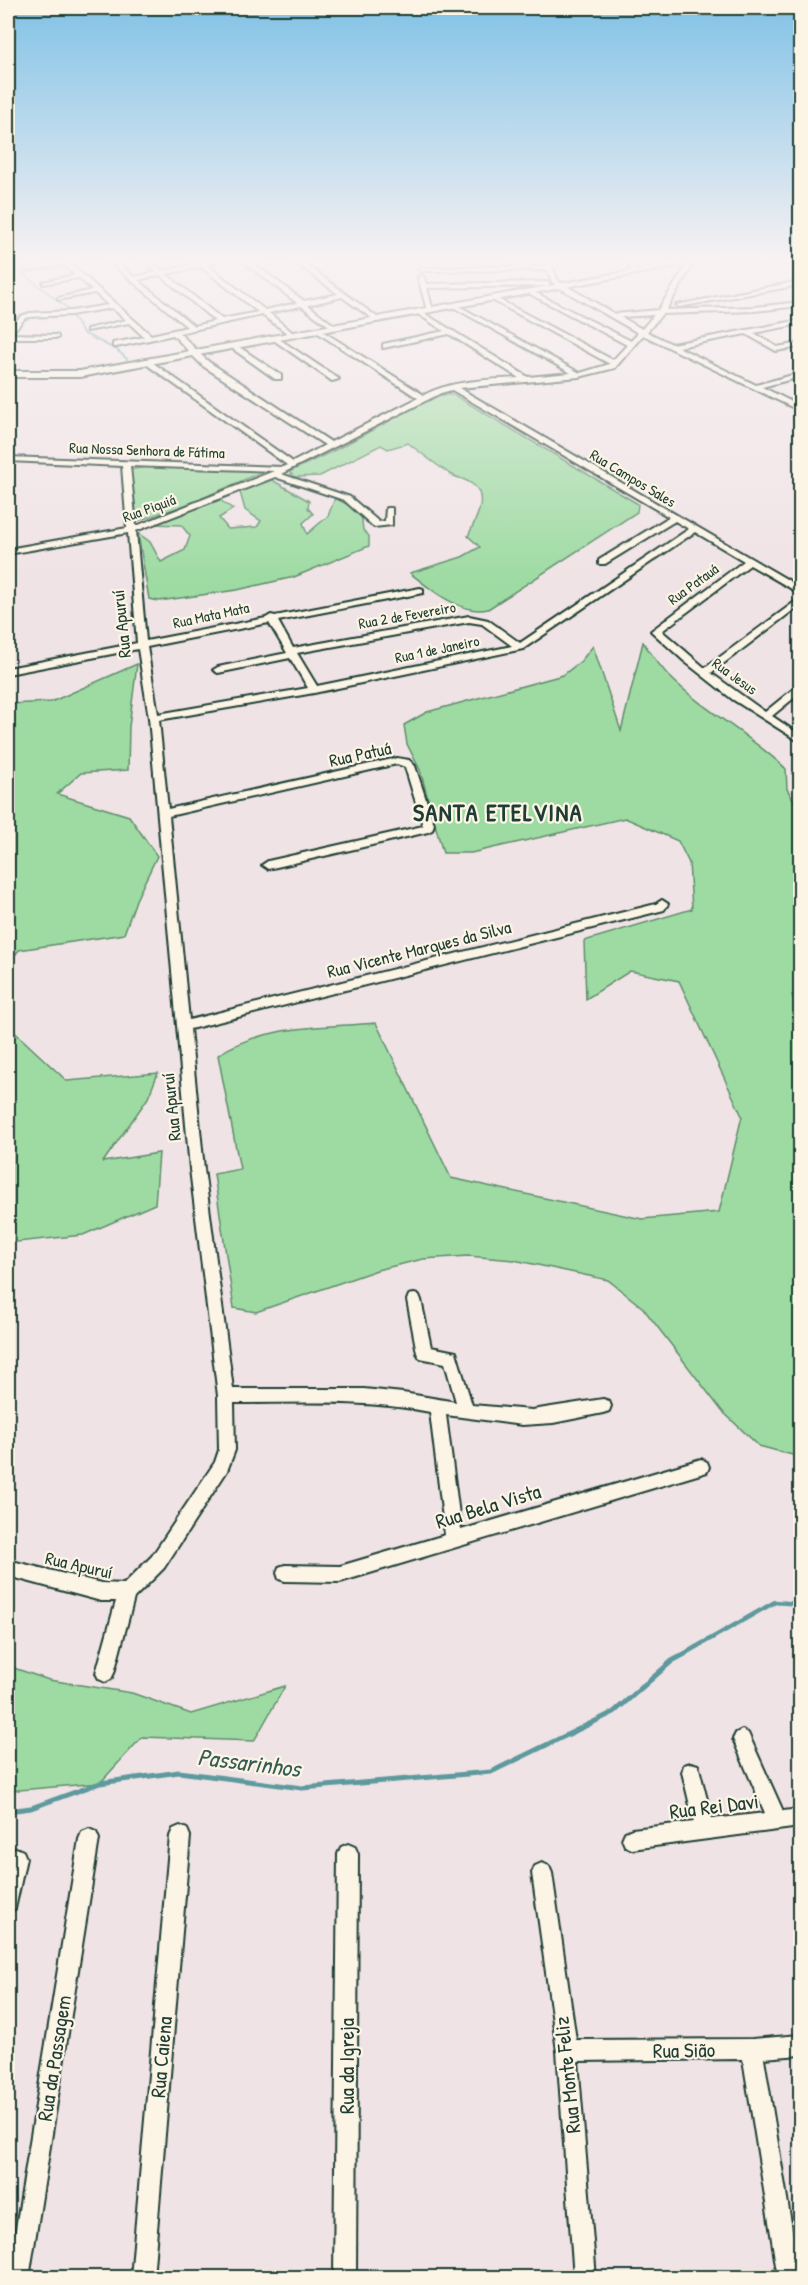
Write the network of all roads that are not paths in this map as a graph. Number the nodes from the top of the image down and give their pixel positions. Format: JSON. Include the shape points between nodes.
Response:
{"nodes":[{"id":1,"x":91,"y":367,"type":"edge"},
{"id":2,"x":120,"y":367,"type":"edge"},
{"id":3,"x":155,"y":367,"type":"edge"},
{"id":4,"x":210,"y":367,"type":"edge"},
{"id":5,"x":263,"y":367,"type":"edge"},
{"id":6,"x":317,"y":367,"type":"edge"},
{"id":7,"x":374,"y":367,"type":"edge"},
{"id":8,"x":506,"y":367,"type":"edge"},
{"id":9,"x":564,"y":367,"type":"edge"},
{"id":10,"x":610,"y":367,"type":"edge"},
{"id":11,"x":713,"y":367,"type":"edge"},
{"id":12,"x":8,"y":369,"type":"edge"},
{"id":13,"x":8,"y":374,"type":"edge"},
{"id":14,"x":579,"y":375,"type":"junction"},
{"id":15,"x":801,"y":375,"type":"edge"},
{"id":16,"x":278,"y":377,"type":"dead end"},
{"id":17,"x":335,"y":379,"type":"dead end"},
{"id":18,"x":528,"y":380,"type":"junction"},
{"id":19,"x":452,"y":387,"type":"junction"},
{"id":20,"x":755,"y":387,"type":"junction"},
{"id":21,"x":422,"y":397,"type":"junction"},
{"id":22,"x":801,"y":409,"type":"edge"},
{"id":23,"x":331,"y":446,"type":"junction"},
{"id":24,"x":8,"y":459,"type":"edge"},
{"id":25,"x":126,"y":463,"type":"junction"},
{"id":26,"x":289,"y":467,"type":"junction"},
{"id":27,"x":274,"y":474,"type":"junction"},
{"id":28,"x":389,"y":510,"type":"dead end"},
{"id":29,"x":674,"y":518,"type":"junction"},
{"id":30,"x":694,"y":529,"type":"junction"},
{"id":31,"x":132,"y":530,"type":"junction"},
{"id":32,"x":8,"y":552,"type":"edge"},
{"id":33,"x":749,"y":561,"type":"junction"},
{"id":34,"x":602,"y":562,"type":"dead end"},
{"id":35,"x":801,"y":590,"type":"edge"},
{"id":36,"x":420,"y":591,"type":"dead end"},
{"id":37,"x":801,"y":601,"type":"edge"},
{"id":38,"x":271,"y":618,"type":"junction"},
{"id":39,"x":656,"y":631,"type":"joint"},
{"id":40,"x":142,"y":645,"type":"junction"},
{"id":41,"x":520,"y":647,"type":"junction"},
{"id":42,"x":292,"y":653,"type":"junction"},
{"id":43,"x":218,"y":670,"type":"dead end"},
{"id":44,"x":8,"y":671,"type":"edge"},
{"id":45,"x":705,"y":673,"type":"junction"},
{"id":46,"x":801,"y":688,"type":"edge"},
{"id":47,"x":314,"y":690,"type":"junction"},
{"id":48,"x":765,"y":717,"type":"junction"},
{"id":49,"x":154,"y":718,"type":"junction"},
{"id":50,"x":801,"y":739,"type":"edge"},
{"id":51,"x":163,"y":814,"type":"junction"},
{"id":52,"x":268,"y":864,"type":"dead end"},
{"id":53,"x":662,"y":904,"type":"dead end"},
{"id":54,"x":183,"y":1026,"type":"junction"},
{"id":55,"x":414,"y":1300,"type":"dead end"},
{"id":56,"x":226,"y":1396,"type":"junction"},
{"id":57,"x":437,"y":1405,"type":"junction"},
{"id":58,"x":603,"y":1406,"type":"dead end"},
{"id":59,"x":466,"y":1412,"type":"junction"},
{"id":60,"x":701,"y":1467,"type":"dead end"},
{"id":61,"x":454,"y":1539,"type":"junction"},
{"id":62,"x":8,"y":1568,"type":"edge"},
{"id":63,"x":285,"y":1573,"type":"dead end"},
{"id":64,"x":127,"y":1593,"type":"junction"},
{"id":65,"x":105,"y":1672,"type":"dead end"},
{"id":66,"x":742,"y":1739,"type":"dead end"},
{"id":67,"x":691,"y":1772,"type":"dead end"},
{"id":68,"x":801,"y":1818,"type":"edge"},
{"id":69,"x":778,"y":1821,"type":"junction"},
{"id":70,"x":705,"y":1830,"type":"junction"},
{"id":71,"x":180,"y":1836,"type":"dead end"},
{"id":72,"x":90,"y":1839,"type":"dead end"},
{"id":73,"x":632,"y":1839,"type":"dead end"},
{"id":74,"x":348,"y":1854,"type":"dead end"},
{"id":75,"x":16,"y":1858,"type":"dead end"},
{"id":76,"x":542,"y":1873,"type":"dead end"},
{"id":77,"x":8,"y":1902,"type":"edge"},
{"id":78,"x":801,"y":2045,"type":"edge"},
{"id":79,"x":753,"y":2049,"type":"junction"},
{"id":80,"x":567,"y":2051,"type":"junction"},
{"id":81,"x":18,"y":2277,"type":"edge"},
{"id":82,"x":142,"y":2277,"type":"edge"},
{"id":83,"x":345,"y":2277,"type":"edge"},
{"id":84,"x":585,"y":2277,"type":"edge"},
{"id":85,"x":789,"y":2277,"type":"edge"}],
"edges":[{"from":1,"to":12,"type":"main road"},
{"from":2,"to":13,"type":"main road","via":[[67,375]]},
{"from":3,"to":26,"type":"street"},
{"from":4,"to":23,"type":"street"},
{"from":5,"to":16,"type":"street"},
{"from":6,"to":17,"type":"street"},
{"from":7,"to":21,"type":"street"},
{"from":8,"to":18,"type":"street"},
{"from":9,"to":14,"type":"street"},
{"from":10,"to":14,"type":"street","name":"Rua Piquiá"},
{"from":11,"to":20,"type":"street"},
{"from":14,"to":18,"type":"street","name":"Rua Piquiá"},
{"from":15,"to":20,"type":"street"},
{"from":18,"to":19,"type":"street","name":"Rua Piquiá"},
{"from":19,"to":21,"type":"street","name":"Rua Piquiá"},
{"from":19,"to":29,"type":"street","name":"Rua Campos Sales"},
{"from":20,"to":22,"type":"street"},
{"from":21,"to":23,"type":"street","name":"Rua Piquiá"},
{"from":23,"to":26,"type":"street","name":"Rua Piquiá"},
{"from":24,"to":25,"type":"street","name":"Rua Nossa Senhora de Fátima"},
{"from":25,"to":26,"type":"street","name":"Rua Nossa Senhora de Fátima"},
{"from":25,"to":31,"type":"street","name":"Rua Apuruí"},
{"from":26,"to":27,"type":"street","name":"Rua Piquiá"},
{"from":27,"to":28,"type":"street","via":[[292,484],[340,495],[377,525],[388,523]]},
{"from":27,"to":31,"type":"street","name":"Rua Piquiá"},
{"from":29,"to":30,"type":"street","name":"Rua Campos Sales"},
{"from":29,"to":34,"type":"street"},
{"from":30,"to":33,"type":"street","name":"Rua Campos Sales"},
{"from":30,"to":41,"type":"street","name":"Rua 1 de Janeiro"},
{"from":31,"to":32,"type":"street","name":"Rua Piquiá"},
{"from":31,"to":40,"type":"street","name":"Rua Apuruí"},
{"from":33,"to":35,"type":"street","name":"Rua Campos Sales"},
{"from":33,"to":39,"type":"street","name":"Rua Patauá"},
{"from":36,"to":38,"type":"street","name":"Rua Mata Mata"},
{"from":37,"to":45,"type":"street"},
{"from":38,"to":40,"type":"street","name":"Rua Mata Mata"},
{"from":38,"to":42,"type":"street"},
{"from":39,"to":45,"type":"street","name":"Rua Jesus"},
{"from":40,"to":44,"type":"street","name":"Rua Mata Mata"},
{"from":40,"to":49,"type":"street","name":"Rua Apuruí"},
{"from":41,"to":42,"type":"street","name":"Rua 2 de Fevereiro","via":[[485,622],[469,619]]},
{"from":41,"to":47,"type":"street","name":"Rua 1 de Janeiro"},
{"from":42,"to":43,"type":"street","name":"Rua 2 de Fevereiro"},
{"from":42,"to":47,"type":"street"},
{"from":45,"to":48,"type":"street","name":"Rua Jesus"},
{"from":46,"to":48,"type":"street"},
{"from":47,"to":49,"type":"street","name":"Rua 1 de Janeiro"},
{"from":48,"to":50,"type":"street","name":"Rua Jesus"},
{"from":49,"to":51,"type":"street","name":"Rua Apuruí"},
{"from":51,"to":52,"type":"street","name":"Rua Patuá","via":[[397,761],[410,766],[428,828]]},
{"from":51,"to":54,"type":"street","name":"Rua Apuruí"},
{"from":53,"to":54,"type":"street","name":"Rua Vicente Marques da Silva"},
{"from":54,"to":56,"type":"street","name":"Rua Apuruí"},
{"from":55,"to":59,"type":"street","via":[[425,1353],[452,1357]]},
{"from":56,"to":57,"type":"street","via":[[363,1396]]},
{"from":56,"to":64,"type":"street","name":"Rua Apuruí","via":[[227,1450],[221,1466],[158,1562]]},
{"from":57,"to":59,"type":"street"},
{"from":57,"to":61,"type":"street"},
{"from":58,"to":59,"type":"street","via":[[543,1418]]},
{"from":60,"to":61,"type":"street","name":"Rua Bela Vista"},
{"from":61,"to":63,"type":"street","name":"Rua Bela Vista","via":[[340,1574]]},
{"from":62,"to":64,"type":"street","name":"Rua Apuruí","via":[[100,1592]]},
{"from":64,"to":65,"type":"street"},
{"from":66,"to":69,"type":"street"},
{"from":67,"to":70,"type":"street"},
{"from":68,"to":69,"type":"street","name":"Rua Rei Davi"},
{"from":69,"to":70,"type":"street","name":"Rua Rei Davi"},
{"from":70,"to":73,"type":"street","name":"Rua Rei Davi"},
{"from":71,"to":82,"type":"street","name":"Rua Caiena"},
{"from":72,"to":81,"type":"street","name":"Rua da Passagem"},
{"from":74,"to":83,"type":"street","name":"Rua da Igreja"},
{"from":75,"to":77,"type":"street"},
{"from":76,"to":80,"type":"street","name":"Rua Monte Feliz"},
{"from":78,"to":79,"type":"street","name":"Rua Sião"},
{"from":79,"to":80,"type":"street","name":"Rua Sião"},
{"from":79,"to":85,"type":"street"},
{"from":80,"to":84,"type":"street","name":"Rua Monte Feliz"}]}
